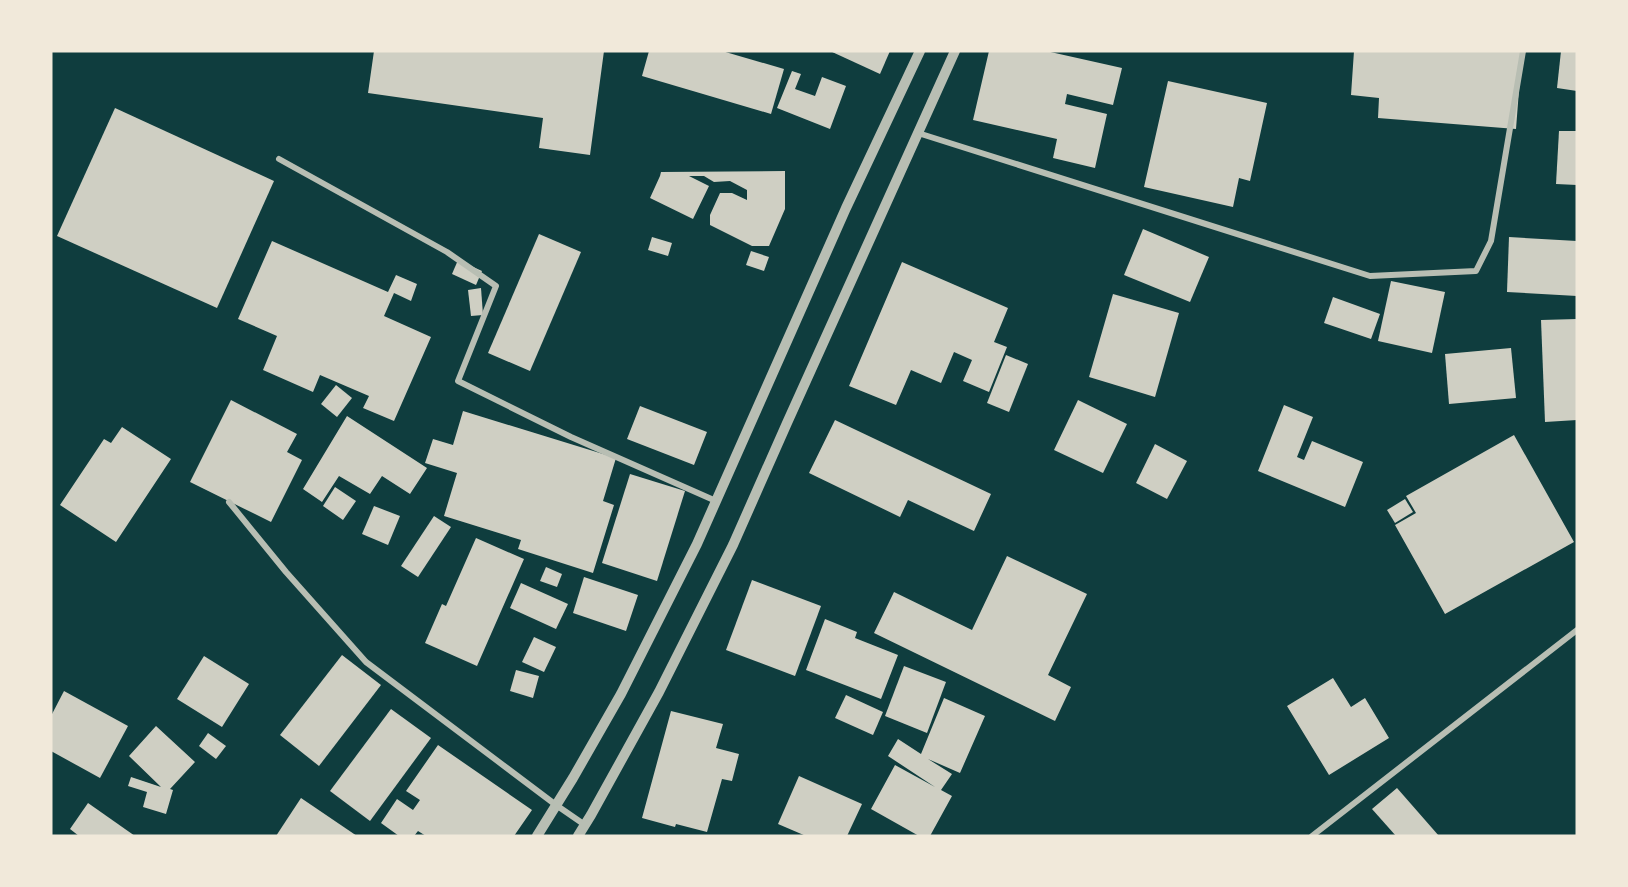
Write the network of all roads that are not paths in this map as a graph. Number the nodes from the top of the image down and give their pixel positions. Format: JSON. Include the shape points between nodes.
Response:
{"nodes":[{"id":1,"x":920,"y":51,"type":"edge"},
{"id":2,"x":955,"y":51,"type":"edge"},
{"id":3,"x":1523,"y":51,"type":"edge"},
{"id":4,"x":917,"y":133,"type":"junction"},
{"id":5,"x":279,"y":159,"type":"dead end"},
{"id":6,"x":716,"y":501,"type":"junction"},
{"id":7,"x":229,"y":502,"type":"dead end"},
{"id":8,"x":1577,"y":630,"type":"edge"},
{"id":9,"x":556,"y":805,"type":"junction"},
{"id":10,"x":585,"y":825,"type":"junction"},
{"id":11,"x":537,"y":836,"type":"edge"},
{"id":12,"x":578,"y":836,"type":"edge"},
{"id":13,"x":1312,"y":836,"type":"edge"}],
"edges":[{"from":1,"to":6,"type":"street"},
{"from":2,"to":4,"type":"street"},
{"from":3,"to":4,"type":"street","via":[[1491,241],[1476,271],[1370,276]]},
{"from":4,"to":10,"type":"street","via":[[733,545],[659,692]]},
{"from":5,"to":6,"type":"street","via":[[447,252],[496,286],[458,381],[571,437]]},
{"from":6,"to":9,"type":"street","via":[[621,694]]},
{"from":7,"to":9,"type":"street","via":[[366,662]]},
{"from":8,"to":13,"type":"street"},
{"from":9,"to":10,"type":"street"},
{"from":9,"to":11,"type":"street"},
{"from":10,"to":12,"type":"street"}]}
